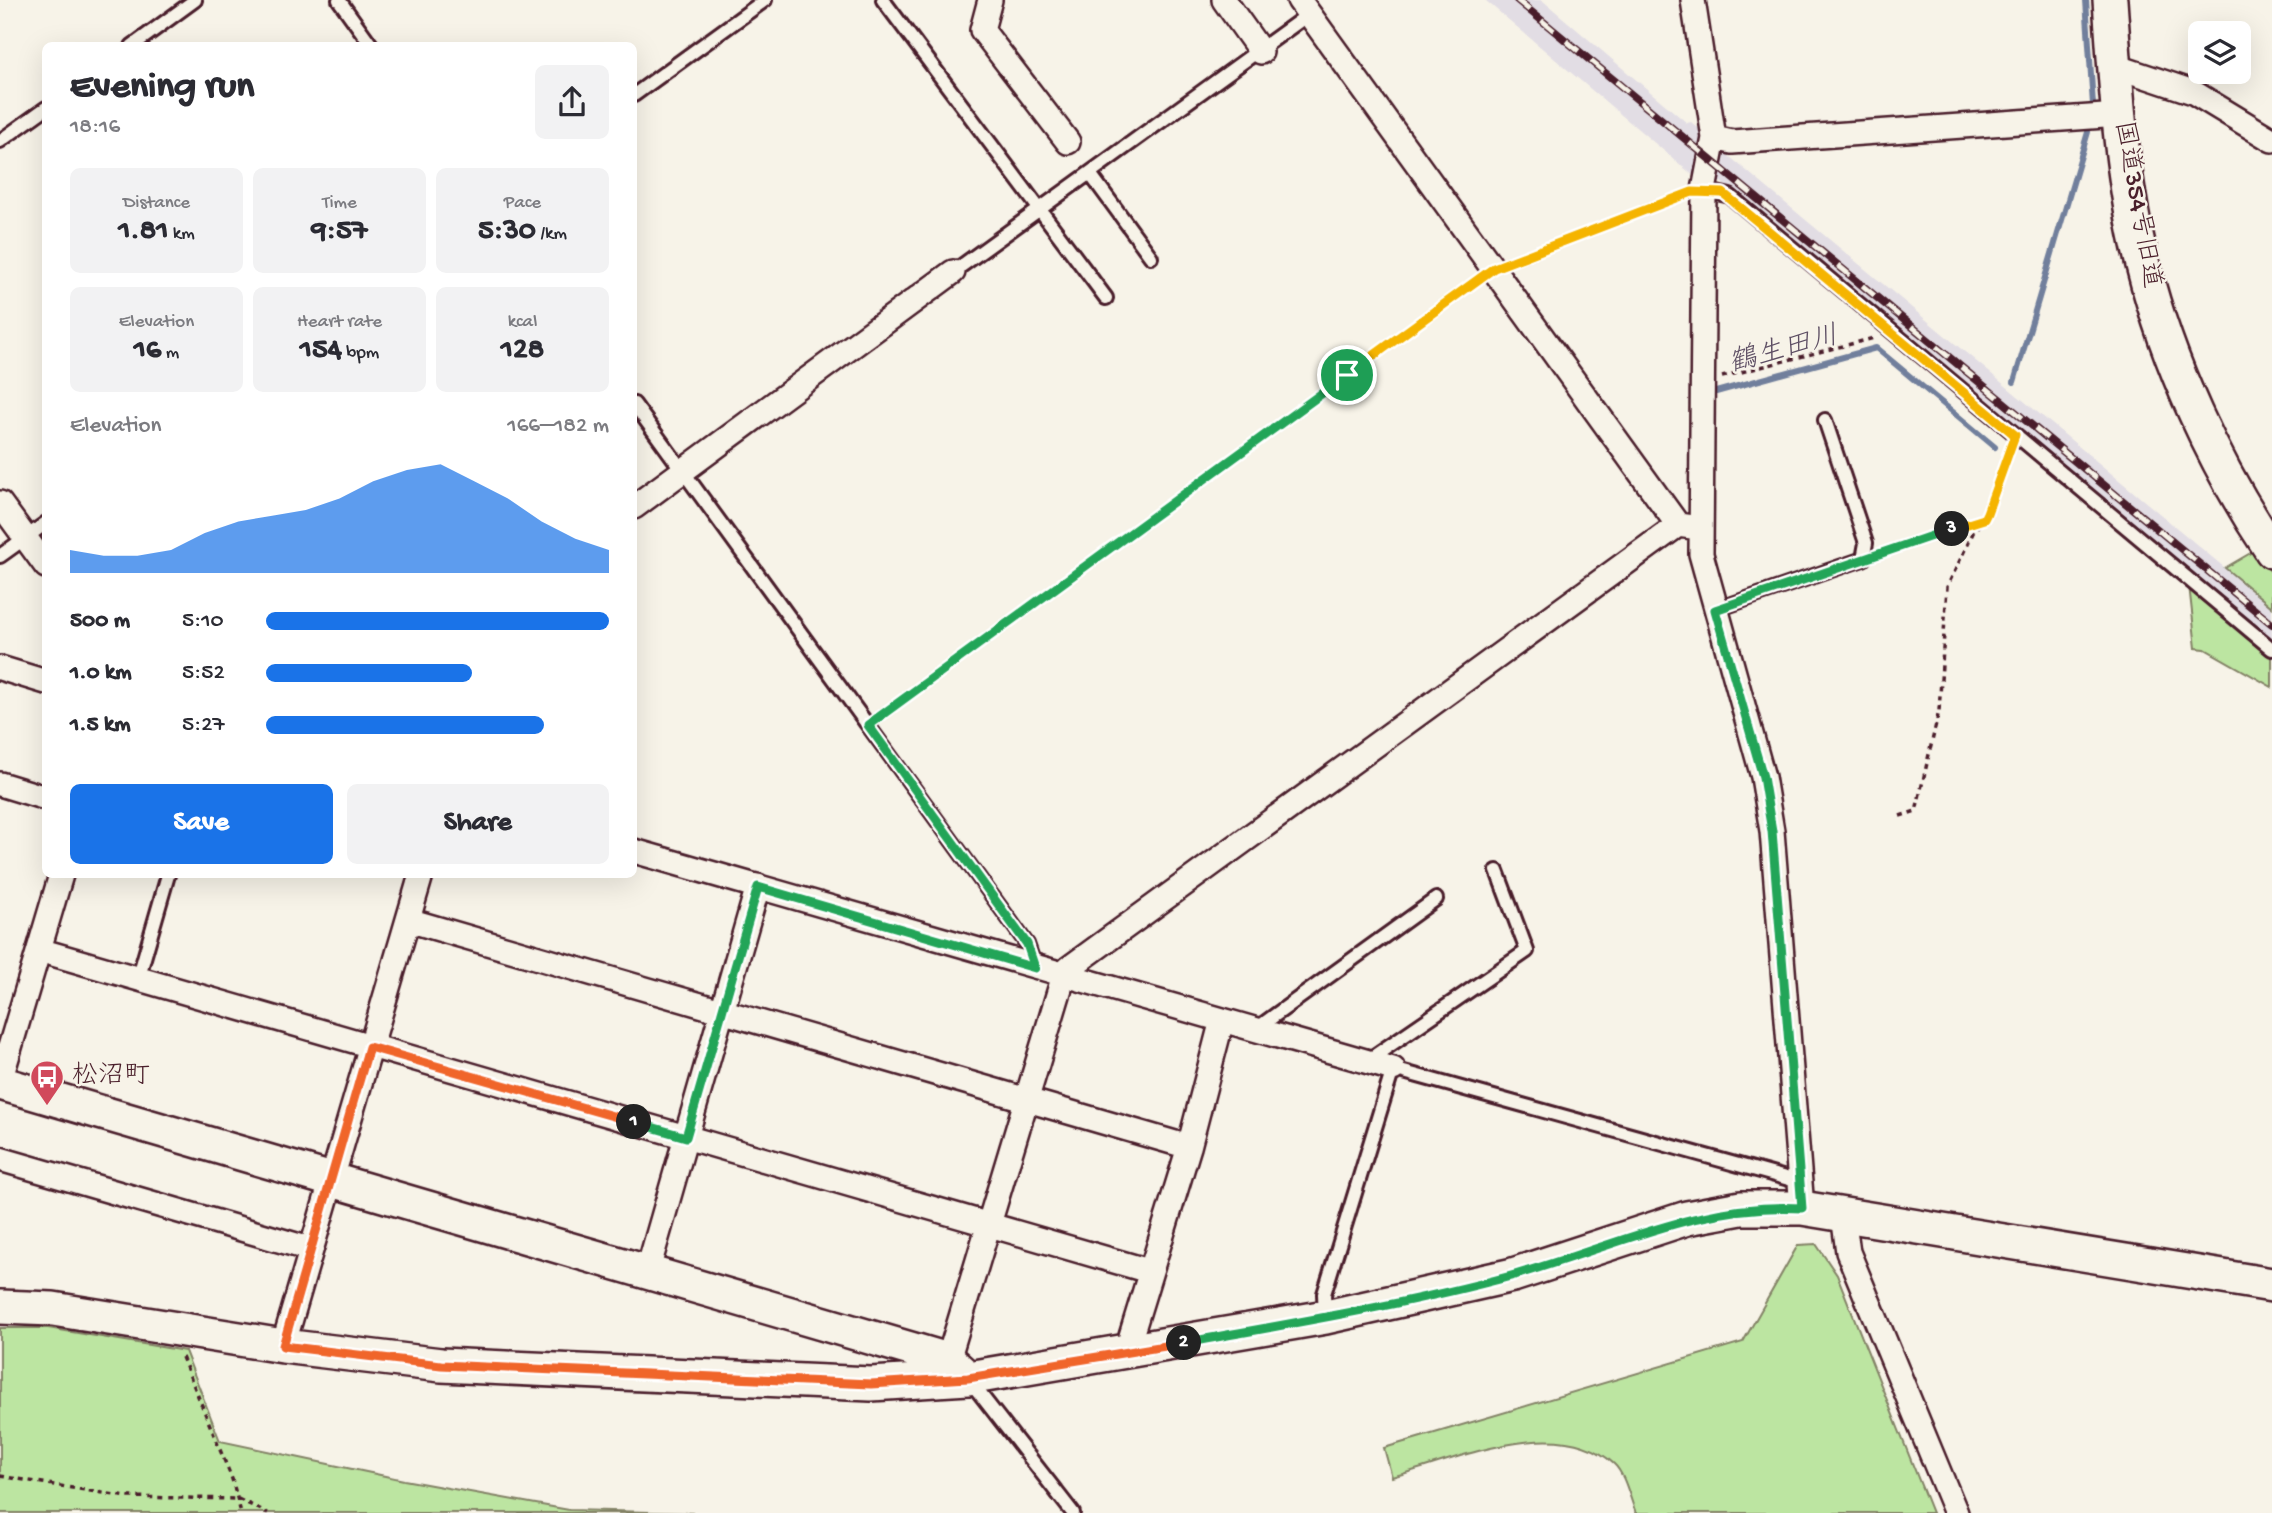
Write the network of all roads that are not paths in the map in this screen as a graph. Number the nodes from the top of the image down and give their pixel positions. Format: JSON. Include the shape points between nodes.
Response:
{"nodes":[{"id":1,"x":195,"y":0,"type":"edge"},
{"id":2,"x":339,"y":0,"type":"edge"},
{"id":3,"x":765,"y":0,"type":"edge"},
{"id":4,"x":883,"y":0,"type":"edge"},
{"id":5,"x":990,"y":0,"type":"edge"},
{"id":6,"x":1223,"y":0,"type":"edge"},
{"id":7,"x":1693,"y":0,"type":"edge"},
{"id":8,"x":2110,"y":0,"type":"edge"},
{"id":9,"x":1304,"y":7,"type":"edge"},
{"id":10,"x":137,"y":42,"type":"edge"},
{"id":11,"x":369,"y":42,"type":"edge"},
{"id":12,"x":1261,"y":52,"type":"junction"},
{"id":13,"x":2115,"y":66,"type":"junction"},
{"id":14,"x":637,"y":93,"type":"edge"},
{"id":15,"x":42,"y":111,"type":"edge"},
{"id":16,"x":2119,"y":116,"type":"junction"},
{"id":17,"x":1714,"y":138,"type":"junction"},
{"id":18,"x":2272,"y":140,"type":"edge"},
{"id":19,"x":0,"y":141,"type":"edge"},
{"id":20,"x":1068,"y":142,"type":"dead end"},
{"id":21,"x":1090,"y":175,"type":"junction"},
{"id":22,"x":1704,"y":190,"type":"junction"},
{"id":23,"x":1040,"y":212,"type":"junction"},
{"id":24,"x":1151,"y":257,"type":"dead end"},
{"id":25,"x":953,"y":272,"type":"joint"},
{"id":26,"x":1106,"y":298,"type":"dead end"},
{"id":27,"x":637,"y":408,"type":"edge"},
{"id":28,"x":1825,"y":419,"type":"dead end"},
{"id":29,"x":682,"y":471,"type":"junction"},
{"id":30,"x":0,"y":503,"type":"edge"},
{"id":31,"x":637,"y":505,"type":"edge"},
{"id":32,"x":42,"y":526,"type":"edge"},
{"id":33,"x":1688,"y":526,"type":"junction"},
{"id":34,"x":26,"y":538,"type":"junction"},
{"id":35,"x":2272,"y":551,"type":"edge"},
{"id":36,"x":0,"y":556,"type":"edge"},
{"id":37,"x":42,"y":560,"type":"edge"},
{"id":38,"x":1715,"y":610,"type":"junction"},
{"id":39,"x":2272,"y":649,"type":"edge"},
{"id":40,"x":0,"y":668,"type":"edge"},
{"id":41,"x":42,"y":680,"type":"edge"},
{"id":42,"x":0,"y":783,"type":"edge"},
{"id":43,"x":42,"y":797,"type":"edge"},
{"id":44,"x":637,"y":852,"type":"edge"},
{"id":45,"x":1497,"y":871,"type":"dead end"},
{"id":46,"x":60,"y":878,"type":"edge"},
{"id":47,"x":167,"y":878,"type":"edge"},
{"id":48,"x":420,"y":878,"type":"edge"},
{"id":49,"x":758,"y":887,"type":"junction"},
{"id":50,"x":1436,"y":899,"type":"dead end"},
{"id":51,"x":408,"y":920,"type":"junction"},
{"id":52,"x":39,"y":950,"type":"junction"},
{"id":53,"x":1035,"y":968,"type":"junction"},
{"id":54,"x":1064,"y":975,"type":"junction"},
{"id":55,"x":138,"y":979,"type":"junction"},
{"id":56,"x":722,"y":1010,"type":"junction"},
{"id":57,"x":1222,"y":1020,"type":"junction"},
{"id":58,"x":1255,"y":1029,"type":"junction"},
{"id":59,"x":369,"y":1047,"type":"junction"},
{"id":60,"x":1367,"y":1062,"type":"junction"},
{"id":61,"x":1394,"y":1069,"type":"junction"},
{"id":62,"x":0,"y":1082,"type":"edge"},
{"id":63,"x":1026,"y":1099,"type":"junction"},
{"id":64,"x":686,"y":1137,"type":"junction"},
{"id":65,"x":1189,"y":1147,"type":"junction"},
{"id":66,"x":0,"y":1159,"type":"edge"},
{"id":67,"x":331,"y":1180,"type":"junction"},
{"id":68,"x":1801,"y":1195,"type":"junction"},
{"id":69,"x":1843,"y":1215,"type":"junction"},
{"id":70,"x":988,"y":1226,"type":"junction"},
{"id":71,"x":310,"y":1249,"type":"junction"},
{"id":72,"x":1149,"y":1271,"type":"junction"},
{"id":73,"x":648,"y":1273,"type":"junction"},
{"id":74,"x":2272,"y":1285,"type":"edge"},
{"id":75,"x":0,"y":1307,"type":"edge"},
{"id":76,"x":1325,"y":1317,"type":"junction"},
{"id":77,"x":283,"y":1346,"type":"junction"},
{"id":78,"x":1130,"y":1352,"type":"junction"},
{"id":79,"x":958,"y":1369,"type":"junction"},
{"id":80,"x":1073,"y":1513,"type":"edge"},
{"id":81,"x":1956,"y":1513,"type":"edge"}],
"edges":[{"from":1,"to":10,"type":"lane"},
{"from":2,"to":11,"type":"lane"},
{"from":3,"to":14,"type":"lane"},
{"from":4,"to":23,"type":"lane"},
{"from":5,"to":20,"type":"street","via":[[982,30]]},
{"from":6,"to":12,"type":"street"},
{"from":7,"to":17,"type":"street"},
{"from":8,"to":13,"type":"street","name":"国道354号旧道"},
{"from":9,"to":12,"type":"lane"},
{"from":9,"to":33,"type":"street"},
{"from":12,"to":21,"type":"lane"},
{"from":13,"to":16,"type":"street","name":"国道354号旧道"},
{"from":13,"to":18,"type":"street","via":[[2193,92]]},
{"from":15,"to":19,"type":"lane"},
{"from":16,"to":17,"type":"street","via":[[1732,142]]},
{"from":16,"to":35,"type":"street","name":"国道354号旧道","via":[[2136,236],[2160,322],[2185,388]]},
{"from":17,"to":22,"type":"street"},
{"from":21,"to":23,"type":"lane"},
{"from":21,"to":24,"type":"lane"},
{"from":22,"to":33,"type":"street","via":[[1702,380]]},
{"from":22,"to":39,"type":"lane","via":[[1730,196]]},
{"from":23,"to":25,"type":"lane"},
{"from":23,"to":26,"type":"lane"},
{"from":25,"to":29,"type":"street"},
{"from":27,"to":29,"type":"lane"},
{"from":28,"to":38,"type":"lane","via":[[1867,543],[1863,559]]},
{"from":29,"to":31,"type":"street"},
{"from":29,"to":53,"type":"lane","via":[[1027,944]]},
{"from":30,"to":34,"type":"street"},
{"from":32,"to":34,"type":"lane"},
{"from":33,"to":38,"type":"street","via":[[1701,554]]},
{"from":33,"to":54,"type":"street"},
{"from":34,"to":36,"type":"lane"},
{"from":34,"to":37,"type":"street"},
{"from":38,"to":68,"type":"street","via":[[1763,777],[1772,831]]},
{"from":40,"to":41,"type":"street"},
{"from":42,"to":43,"type":"street"},
{"from":44,"to":49,"type":"street"},
{"from":45,"to":60,"type":"lane","via":[[1527,951]]},
{"from":46,"to":52,"type":"street"},
{"from":47,"to":55,"type":"lane"},
{"from":48,"to":51,"type":"street"},
{"from":49,"to":53,"type":"street"},
{"from":49,"to":56,"type":"street"},
{"from":50,"to":58,"type":"lane"},
{"from":51,"to":56,"type":"street"},
{"from":51,"to":59,"type":"street"},
{"from":52,"to":55,"type":"street"},
{"from":52,"to":62,"type":"street"},
{"from":53,"to":54,"type":"street"},
{"from":54,"to":57,"type":"street"},
{"from":54,"to":63,"type":"street"},
{"from":55,"to":59,"type":"street"},
{"from":56,"to":63,"type":"street"},
{"from":56,"to":64,"type":"street"},
{"from":57,"to":58,"type":"street"},
{"from":57,"to":65,"type":"street"},
{"from":58,"to":60,"type":"street"},
{"from":59,"to":64,"type":"street"},
{"from":59,"to":67,"type":"street"},
{"from":60,"to":61,"type":"street"},
{"from":61,"to":68,"type":"lane"},
{"from":61,"to":76,"type":"lane","via":[[1324,1294]]},
{"from":62,"to":67,"type":"street"},
{"from":63,"to":65,"type":"street"},
{"from":63,"to":70,"type":"street"},
{"from":64,"to":70,"type":"street"},
{"from":64,"to":73,"type":"street"},
{"from":65,"to":72,"type":"street"},
{"from":66,"to":71,"type":"street"},
{"from":67,"to":71,"type":"street"},
{"from":67,"to":73,"type":"street"},
{"from":68,"to":69,"type":"street"},
{"from":68,"to":76,"type":"street","via":[[1686,1218],[1513,1275]]},
{"from":69,"to":74,"type":"street"},
{"from":69,"to":81,"type":"street","via":[[1848,1252]]},
{"from":70,"to":72,"type":"street"},
{"from":70,"to":79,"type":"street"},
{"from":71,"to":77,"type":"street"},
{"from":72,"to":78,"type":"street"},
{"from":73,"to":79,"type":"street"},
{"from":75,"to":77,"type":"street","via":[[53,1309]]},
{"from":76,"to":78,"type":"street"},
{"from":77,"to":79,"type":"street","via":[[455,1366],[827,1383]]},
{"from":78,"to":79,"type":"street"},
{"from":79,"to":80,"type":"lane"}]}
